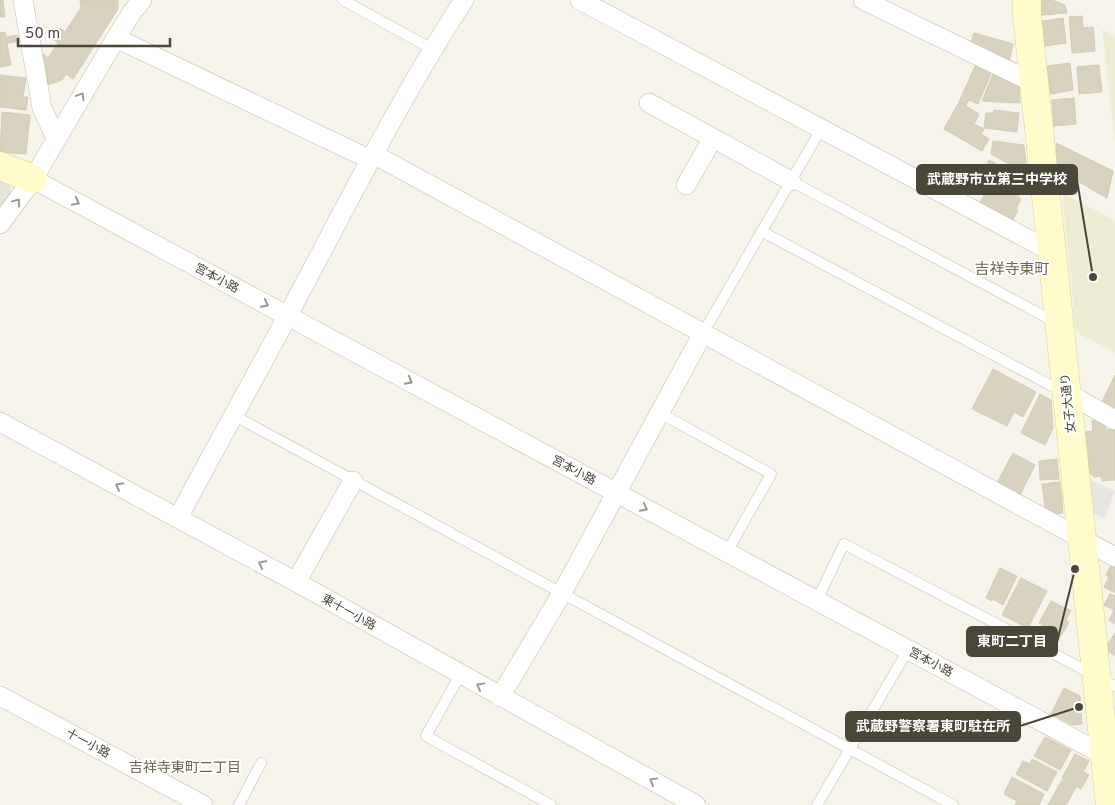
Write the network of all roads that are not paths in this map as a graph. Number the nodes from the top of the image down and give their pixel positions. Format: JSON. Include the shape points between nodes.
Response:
{"nodes":[{"id":1,"x":23,"y":0,"type":"edge"},
{"id":2,"x":343,"y":0,"type":"edge"},
{"id":3,"x":464,"y":0,"type":"edge"},
{"id":4,"x":580,"y":0,"type":"edge"},
{"id":5,"x":1027,"y":0,"type":"edge"},
{"id":6,"x":872,"y":2,"type":"edge"},
{"id":7,"x":135,"y":4,"type":"edge"},
{"id":8,"x":116,"y":38,"type":"junction"},
{"id":9,"x":432,"y":49,"type":"junction"},
{"id":10,"x":1034,"y":83,"type":"junction"},
{"id":11,"x":649,"y":103,"type":"dead end"},
{"id":12,"x":821,"y":129,"type":"junction"},
{"id":13,"x":56,"y":138,"type":"junction"},
{"id":14,"x":713,"y":138,"type":"junction"},
{"id":15,"x":371,"y":157,"type":"junction"},
{"id":16,"x":0,"y":166,"type":"edge"},
{"id":17,"x":33,"y":179,"type":"junction"},
{"id":18,"x":791,"y":181,"type":"junction"},
{"id":19,"x":686,"y":185,"type":"dead end"},
{"id":20,"x":0,"y":224,"type":"edge"},
{"id":21,"x":761,"y":231,"type":"junction"},
{"id":22,"x":1052,"y":252,"type":"junction"},
{"id":23,"x":288,"y":316,"type":"junction"},
{"id":24,"x":1060,"y":324,"type":"junction"},
{"id":25,"x":703,"y":333,"type":"junction"},
{"id":26,"x":1066,"y":393,"type":"junction"},
{"id":27,"x":658,"y":412,"type":"junction"},
{"id":28,"x":233,"y":415,"type":"junction"},
{"id":29,"x":1115,"y":420,"type":"edge"},
{"id":30,"x":0,"y":422,"type":"edge"},
{"id":31,"x":352,"y":481,"type":"junction"},
{"id":32,"x":616,"y":493,"type":"junction"},
{"id":33,"x":178,"y":518,"type":"junction"},
{"id":34,"x":1082,"y":539,"type":"junction"},
{"id":35,"x":727,"y":552,"type":"junction"},
{"id":36,"x":1115,"y":557,"type":"edge"},
{"id":37,"x":296,"y":582,"type":"junction"},
{"id":38,"x":562,"y":593,"type":"junction"},
{"id":39,"x":817,"y":600,"type":"junction"},
{"id":40,"x":908,"y":650,"type":"junction"},
{"id":41,"x":460,"y":675,"type":"junction"},
{"id":42,"x":1106,"y":681,"type":"edge"},
{"id":43,"x":0,"y":696,"type":"edge"},
{"id":44,"x":500,"y":697,"type":"junction"},
{"id":45,"x":850,"y":750,"type":"junction"},
{"id":46,"x":1110,"y":758,"type":"edge"},
{"id":47,"x":262,"y":763,"type":"dead end"},
{"id":48,"x":203,"y":805,"type":"edge"},
{"id":49,"x":239,"y":805,"type":"edge"},
{"id":50,"x":552,"y":805,"type":"edge"},
{"id":51,"x":696,"y":805,"type":"edge"},
{"id":52,"x":818,"y":805,"type":"edge"},
{"id":53,"x":953,"y":805,"type":"edge"},
{"id":54,"x":1110,"y":805,"type":"edge"}],
"edges":[{"from":1,"to":13,"type":"street","via":[[42,108]]},
{"from":2,"to":9,"type":"lane"},
{"from":3,"to":9,"type":"street"},
{"from":4,"to":12,"type":"street"},
{"from":5,"to":10,"type":"main road","name":"女子大通り"},
{"from":6,"to":10,"type":"street"},
{"from":7,"to":8,"type":"street"},
{"from":13,"to":8,"type":"street","one_way":true},
{"from":8,"to":15,"type":"street"},
{"from":9,"to":15,"type":"street"},
{"from":10,"to":22,"type":"main road","name":"女子大通り"},
{"from":11,"to":14,"type":"street"},
{"from":12,"to":18,"type":"lane"},
{"from":12,"to":22,"type":"street"},
{"from":13,"to":17,"type":"street"},
{"from":14,"to":18,"type":"street"},
{"from":14,"to":19,"type":"street"},
{"from":15,"to":23,"type":"street"},
{"from":15,"to":25,"type":"street"},
{"from":16,"to":17,"type":"main road"},
{"from":20,"to":17,"type":"street","one_way":true},
{"from":17,"to":23,"type":"street","name":"宮本小路","one_way":true},
{"from":18,"to":21,"type":"lane"},
{"from":18,"to":24,"type":"lane"},
{"from":21,"to":25,"type":"lane"},
{"from":21,"to":26,"type":"lane"},
{"from":22,"to":24,"type":"main road","name":"女子大通り"},
{"from":23,"to":28,"type":"street"},
{"from":23,"to":32,"type":"street","name":"宮本小路","one_way":true},
{"from":24,"to":26,"type":"main road","name":"女子大通り"},
{"from":25,"to":27,"type":"street"},
{"from":25,"to":34,"type":"street"},
{"from":26,"to":29,"type":"street"},
{"from":26,"to":34,"type":"main road","name":"女子大通り"},
{"from":27,"to":32,"type":"street"},
{"from":27,"to":35,"type":"lane","via":[[771,474]]},
{"from":28,"to":31,"type":"lane"},
{"from":28,"to":33,"type":"street"},
{"from":33,"to":30,"type":"street","name":"東十一小路","one_way":true},
{"from":31,"to":37,"type":"street"},
{"from":31,"to":38,"type":"lane"},
{"from":32,"to":35,"type":"street","name":"宮本小路","one_way":true},
{"from":32,"to":38,"type":"street"},
{"from":37,"to":33,"type":"street","name":"東十一小路","one_way":true},
{"from":34,"to":36,"type":"street"},
{"from":34,"to":42,"type":"main road","name":"女子大通り"},
{"from":35,"to":39,"type":"street","name":"宮本小路"},
{"from":37,"to":41,"type":"street","name":"東十一小路"},
{"from":38,"to":44,"type":"street"},
{"from":38,"to":45,"type":"lane"},
{"from":39,"to":40,"type":"street","name":"宮本小路"},
{"from":39,"to":42,"type":"lane","via":[[844,544]]},
{"from":40,"to":45,"type":"lane"},
{"from":40,"to":46,"type":"street","name":"宮本小路"},
{"from":44,"to":41,"type":"street","name":"東十一小路","one_way":true},
{"from":41,"to":50,"type":"lane","via":[[426,736]]},
{"from":42,"to":46,"type":"main road","name":"女子大通り"},
{"from":43,"to":48,"type":"street","name":"十一小路"},
{"from":51,"to":44,"type":"street","name":"東十一小路","one_way":true},
{"from":45,"to":52,"type":"lane"},
{"from":45,"to":53,"type":"lane"},
{"from":46,"to":54,"type":"main road","name":"女子大通り"},
{"from":47,"to":49,"type":"lane"}]}
